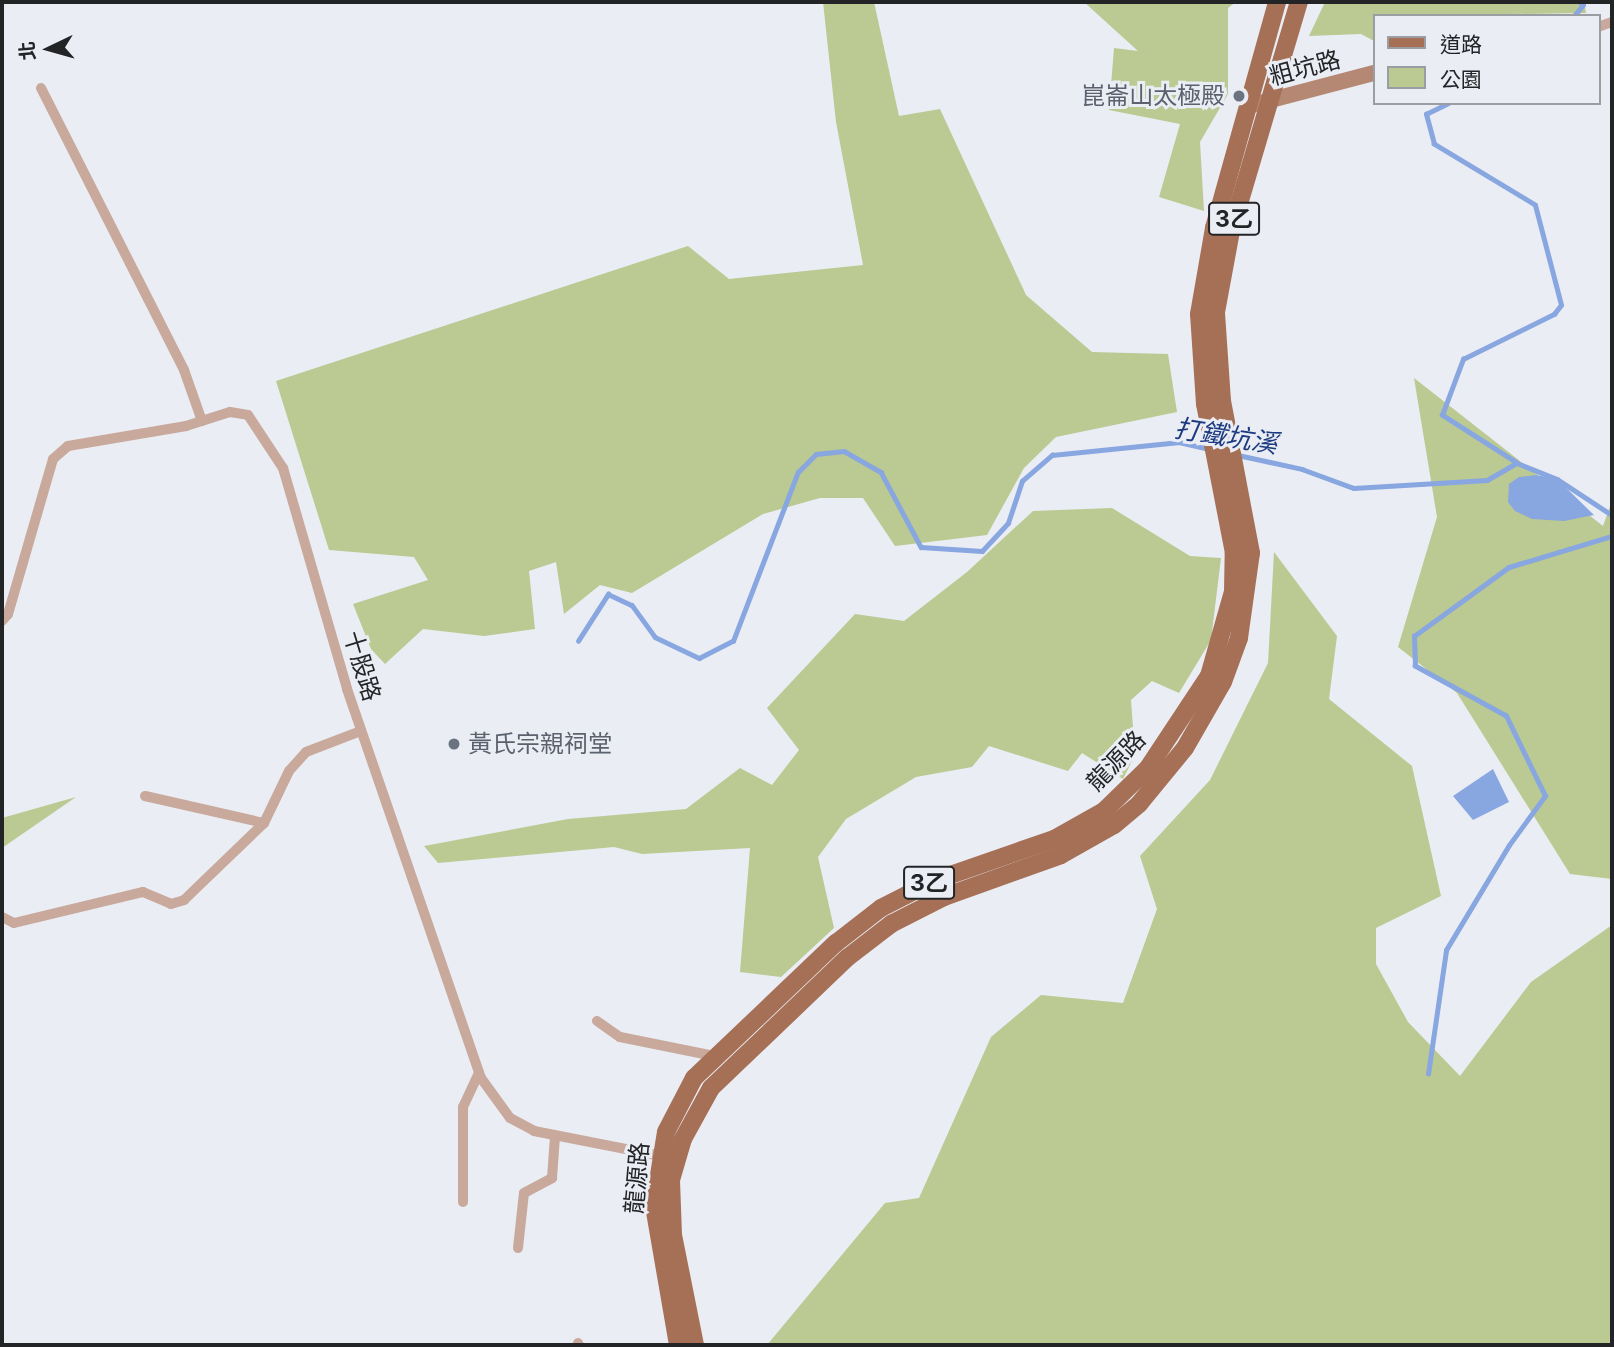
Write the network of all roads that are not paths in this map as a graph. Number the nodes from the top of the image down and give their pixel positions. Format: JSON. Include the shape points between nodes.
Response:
{"nodes":[{"id":1,"x":1277,"y":2,"type":"edge"},
{"id":2,"x":1298,"y":2,"type":"edge"},
{"id":3,"x":1372,"y":74,"type":"edge"},
{"id":4,"x":41,"y":88,"type":"dead end"},
{"id":5,"x":1270,"y":101,"type":"junction"},
{"id":6,"x":1248,"y":106,"type":"junction"},
{"id":7,"x":202,"y":421,"type":"junction"},
{"id":8,"x":1220,"y":449,"type":"junction"},
{"id":9,"x":2,"y":621,"type":"edge"},
{"id":10,"x":360,"y":731,"type":"junction"},
{"id":11,"x":145,"y":796,"type":"dead end"},
{"id":12,"x":264,"y":823,"type":"junction"},
{"id":13,"x":2,"y":917,"type":"edge"},
{"id":14,"x":597,"y":1021,"type":"dead end"},
{"id":15,"x":714,"y":1056,"type":"junction"},
{"id":16,"x":479,"y":1073,"type":"junction"},
{"id":17,"x":555,"y":1136,"type":"junction"},
{"id":18,"x":667,"y":1157,"type":"junction"},
{"id":19,"x":463,"y":1202,"type":"dead end"},
{"id":20,"x":518,"y":1248,"type":"dead end"},
{"id":21,"x":678,"y":1345,"type":"edge"},
{"id":22,"x":695,"y":1345,"type":"edge"}],
"edges":[{"from":1,"to":6,"type":"main road","name":"龍源路","number":"3乙"},
{"from":2,"to":5,"type":"main road","number":"3乙"},
{"from":3,"to":5,"type":"street","name":"粗坑路"},
{"from":4,"to":7,"type":"street","via":[[184,370]]},
{"from":5,"to":6,"type":"street","name":"粗坑路"},
{"from":5,"to":8,"type":"main road","number":"3乙","via":[[1221,273],[1217,359]]},
{"from":6,"to":8,"type":"main road","name":"龍源路","number":"3乙","via":[[1214,228],[1199,314],[1200,361]]},
{"from":7,"to":9,"type":"street","name":"十股路","via":[[68,446],[53,459],[8,614]]},
{"from":7,"to":10,"type":"street","name":"十股路","via":[[230,412],[248,415],[283,468]]},
{"from":8,"to":15,"type":"main road","name":"龍源路","number":"3乙","via":[[1234,553],[1233,592],[1224,635],[1191,708],[1148,768],[1079,827],[936,880],[881,908],[836,943]]},
{"from":8,"to":18,"type":"main road","number":"3乙","via":[[1235,464],[1251,553],[1239,638],[1206,716],[1162,779],[1114,825],[1088,842],[944,897],[866,942],[729,1067]]},
{"from":10,"to":12,"type":"street","via":[[306,752],[289,772]]},
{"from":10,"to":16,"type":"street","name":"十股路"},
{"from":11,"to":12,"type":"street"},
{"from":12,"to":13,"type":"street","via":[[184,900],[171,904],[143,892],[14,923]]},
{"from":14,"to":15,"type":"street","via":[[620,1037]]},
{"from":15,"to":18,"type":"main road","name":"龍源路","number":"3乙","via":[[679,1102]]},
{"from":16,"to":17,"type":"street","name":"十股路","via":[[510,1118]]},
{"from":16,"to":19,"type":"street","via":[[463,1107]]},
{"from":17,"to":18,"type":"street","name":"十股路"},
{"from":17,"to":20,"type":"street","via":[[552,1178],[524,1192]]},
{"from":18,"to":21,"type":"main road","name":"龍源路","number":"3乙","via":[[654,1206]]},
{"from":18,"to":22,"type":"main road","number":"3乙","via":[[673,1235]]}]}
